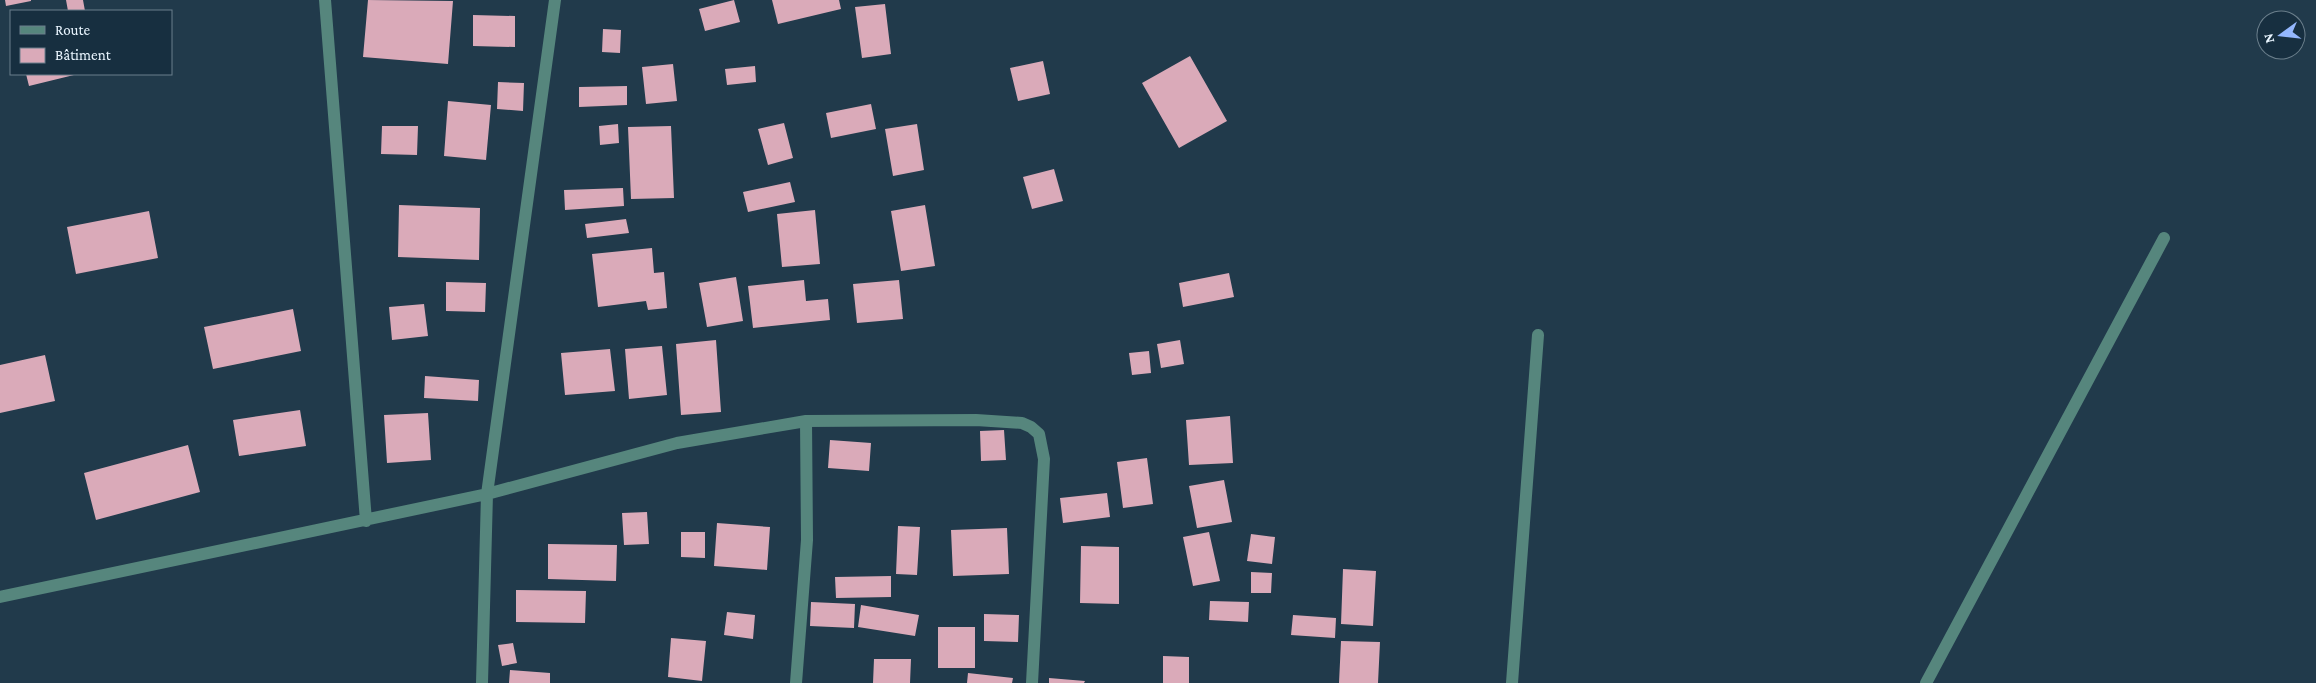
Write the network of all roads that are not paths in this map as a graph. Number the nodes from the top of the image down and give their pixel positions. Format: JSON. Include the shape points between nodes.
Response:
{"nodes":[{"id":1,"x":325,"y":0,"type":"edge"},
{"id":2,"x":555,"y":0,"type":"edge"},
{"id":3,"x":2164,"y":238,"type":"dead end"},
{"id":4,"x":1538,"y":335,"type":"dead end"},
{"id":5,"x":806,"y":421,"type":"junction"},
{"id":6,"x":487,"y":494,"type":"junction"},
{"id":7,"x":366,"y":521,"type":"junction"},
{"id":8,"x":0,"y":597,"type":"edge"},
{"id":9,"x":482,"y":683,"type":"edge"},
{"id":10,"x":796,"y":683,"type":"edge"},
{"id":11,"x":1032,"y":683,"type":"edge"},
{"id":12,"x":1512,"y":683,"type":"edge"},
{"id":13,"x":1926,"y":683,"type":"edge"}],
"edges":[{"from":1,"to":7,"type":"street"},
{"from":2,"to":6,"type":"street"},
{"from":3,"to":13,"type":"street"},
{"from":4,"to":12,"type":"street"},
{"from":5,"to":6,"type":"street","via":[[677,443]]},
{"from":5,"to":10,"type":"street","via":[[807,540]]},
{"from":5,"to":11,"type":"street","via":[[976,420],[1022,423],[1039,434],[1044,459]]},
{"from":6,"to":7,"type":"street"},
{"from":6,"to":9,"type":"street"},
{"from":7,"to":8,"type":"street"}]}
